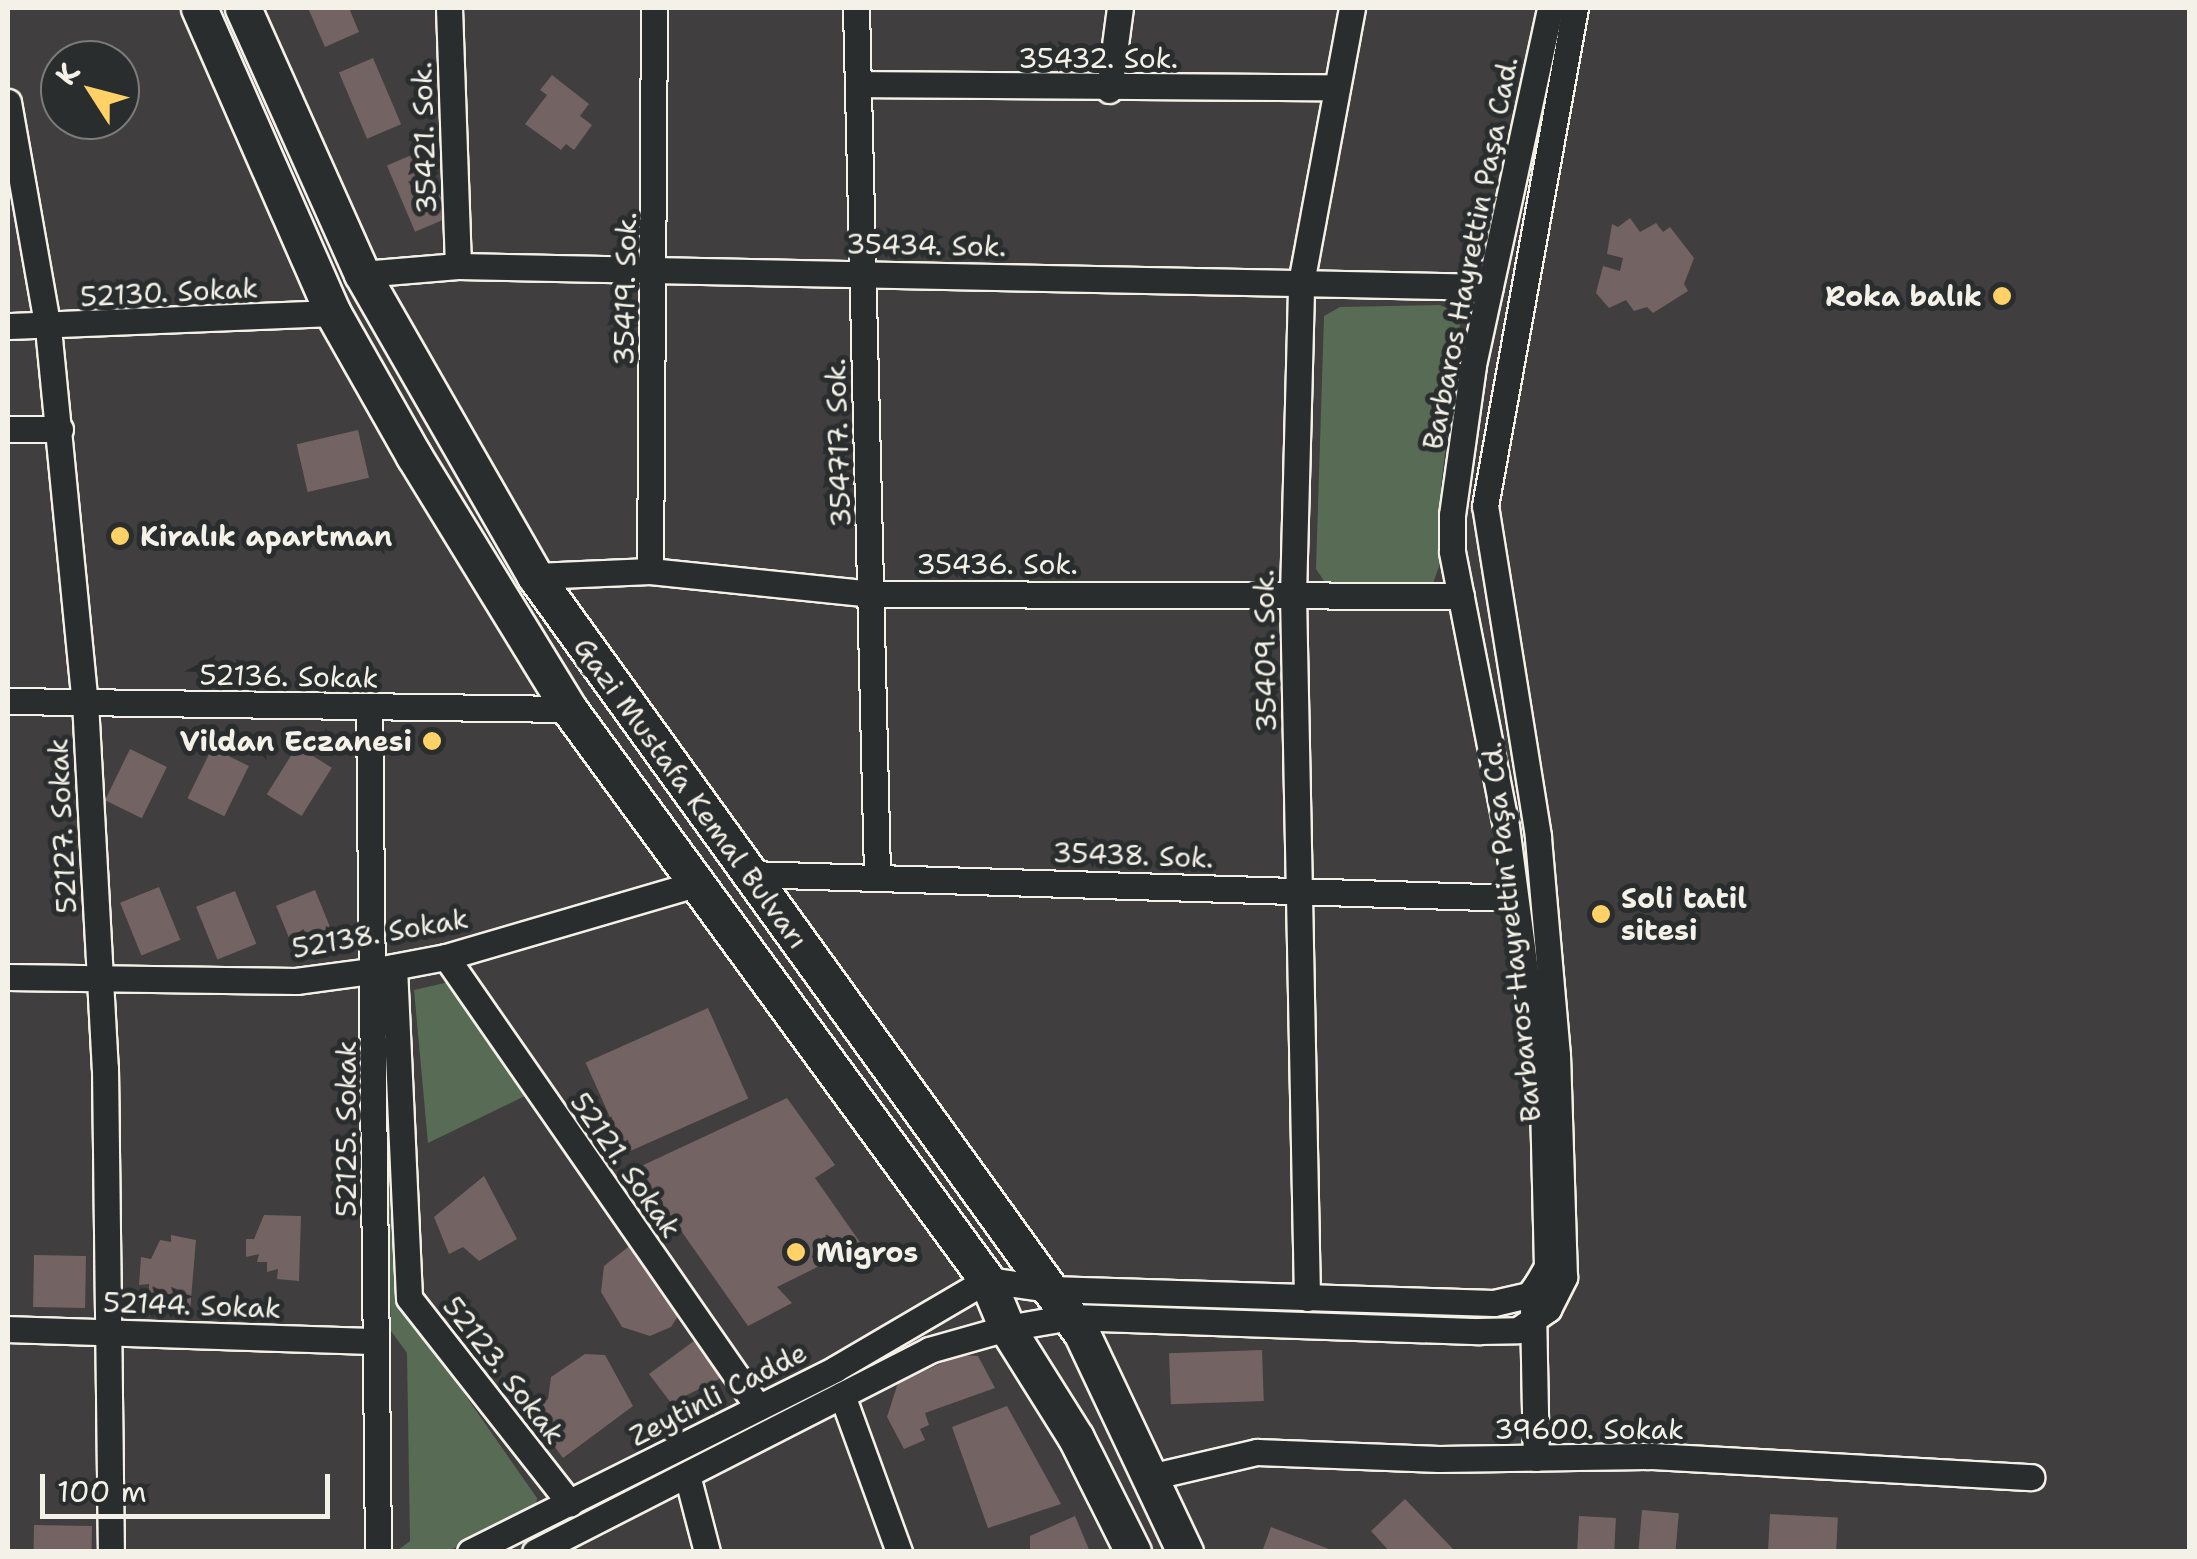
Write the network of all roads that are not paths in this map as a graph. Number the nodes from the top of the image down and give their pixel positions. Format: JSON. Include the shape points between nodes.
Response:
{"nodes":[{"id":1,"x":199,"y":8,"type":"edge"},
{"id":2,"x":243,"y":8,"type":"edge"},
{"id":3,"x":449,"y":8,"type":"edge"},
{"id":4,"x":654,"y":8,"type":"edge"},
{"id":5,"x":856,"y":8,"type":"edge"},
{"id":6,"x":1120,"y":8,"type":"edge"},
{"id":7,"x":1352,"y":8,"type":"edge"},
{"id":8,"x":1550,"y":8,"type":"edge"},
{"id":9,"x":1576,"y":8,"type":"edge"},
{"id":10,"x":858,"y":84,"type":"junction"},
{"id":11,"x":1337,"y":87,"type":"junction"},
{"id":12,"x":1108,"y":90,"type":"junction"},
{"id":13,"x":8,"y":102,"type":"edge"},
{"id":14,"x":458,"y":266,"type":"junction"},
{"id":15,"x":657,"y":270,"type":"junction"},
{"id":16,"x":362,"y":274,"type":"junction"},
{"id":17,"x":863,"y":274,"type":"junction"},
{"id":18,"x":1301,"y":283,"type":"junction"},
{"id":19,"x":1490,"y":287,"type":"junction"},
{"id":20,"x":333,"y":313,"type":"junction"},
{"id":21,"x":8,"y":326,"type":"edge"},
{"id":22,"x":48,"y":328,"type":"junction"},
{"id":23,"x":8,"y":428,"type":"edge"},
{"id":24,"x":60,"y":429,"type":"junction"},
{"id":25,"x":650,"y":570,"type":"junction"},
{"id":26,"x":535,"y":576,"type":"junction"},
{"id":27,"x":873,"y":594,"type":"junction"},
{"id":28,"x":1293,"y":595,"type":"junction"},
{"id":29,"x":1460,"y":596,"type":"junction"},
{"id":30,"x":8,"y":701,"type":"edge"},
{"id":31,"x":85,"y":702,"type":"junction"},
{"id":32,"x":369,"y":707,"type":"junction"},
{"id":33,"x":569,"y":708,"type":"junction"},
{"id":34,"x":748,"y":874,"type":"junction"},
{"id":35,"x":878,"y":876,"type":"junction"},
{"id":36,"x":694,"y":884,"type":"junction"},
{"id":37,"x":1300,"y":891,"type":"junction"},
{"id":38,"x":1515,"y":898,"type":"junction"},
{"id":39,"x":446,"y":957,"type":"junction"},
{"id":40,"x":385,"y":968,"type":"junction"},
{"id":41,"x":8,"y":977,"type":"edge"},
{"id":42,"x":100,"y":977,"type":"junction"},
{"id":43,"x":987,"y":1280,"type":"junction"},
{"id":44,"x":1050,"y":1289,"type":"junction"},
{"id":45,"x":1307,"y":1298,"type":"junction"},
{"id":46,"x":1532,"y":1308,"type":"junction"},
{"id":47,"x":1071,"y":1318,"type":"junction"},
{"id":48,"x":8,"y":1328,"type":"edge"},
{"id":49,"x":1006,"y":1328,"type":"junction"},
{"id":50,"x":105,"y":1332,"type":"junction"},
{"id":51,"x":374,"y":1341,"type":"junction"},
{"id":52,"x":842,"y":1395,"type":"junction"},
{"id":53,"x":758,"y":1407,"type":"junction"},
{"id":54,"x":1536,"y":1458,"type":"junction"},
{"id":55,"x":687,"y":1474,"type":"junction"},
{"id":56,"x":1150,"y":1477,"type":"junction"},
{"id":57,"x":2031,"y":1477,"type":"dead end"},
{"id":58,"x":570,"y":1504,"type":"junction"},
{"id":59,"x":502,"y":1544,"type":"edge"},
{"id":60,"x":111,"y":1552,"type":"edge"},
{"id":61,"x":378,"y":1552,"type":"edge"},
{"id":62,"x":470,"y":1552,"type":"edge"},
{"id":63,"x":536,"y":1552,"type":"edge"},
{"id":64,"x":707,"y":1552,"type":"edge"},
{"id":65,"x":899,"y":1552,"type":"edge"},
{"id":66,"x":1133,"y":1552,"type":"edge"},
{"id":67,"x":1185,"y":1552,"type":"edge"}],
"edges":[{"from":1,"to":20,"type":"highway","name":"Gazi Mustafa Kemal Bulvarı"},
{"from":2,"to":16,"type":"highway","name":"Gazi Mustafa Kemal Bulvarı"},
{"from":3,"to":14,"type":"street","name":"35421. Sok."},
{"from":4,"to":15,"type":"street","name":"35419. Sok."},
{"from":5,"to":10,"type":"street","name":"354717. Sok."},
{"from":6,"to":12,"type":"street"},
{"from":7,"to":11,"type":"street","name":"35409. Sok."},
{"from":8,"to":19,"type":"street","name":"Barbaros Hayrettin Paşa Cad."},
{"from":9,"to":46,"type":"street","name":"Barbaros Hayrettin Paşa Cd.","via":[[1485,506],[1538,836],[1562,1126],[1564,1277]]},
{"from":10,"to":12,"type":"street","name":"35432. Sok."},
{"from":10,"to":17,"type":"street","name":"354717. Sok."},
{"from":11,"to":12,"type":"street","name":"35432. Sok."},
{"from":11,"to":18,"type":"street","name":"35409. Sok."},
{"from":13,"to":22,"type":"street","name":"52127. Sokak"},
{"from":14,"to":15,"type":"street","name":"35434. Sok."},
{"from":14,"to":16,"type":"street","name":"35434. Sok."},
{"from":15,"to":17,"type":"street","name":"35434. Sok."},
{"from":15,"to":25,"type":"street","name":"35419. Sok."},
{"from":16,"to":26,"type":"highway","name":"Gazi Mustafa Kemal Bulvarı"},
{"from":17,"to":18,"type":"street","name":"35434. Sok."},
{"from":17,"to":27,"type":"street","name":"354717. Sok."},
{"from":18,"to":19,"type":"street","name":"35434. Sok."},
{"from":18,"to":28,"type":"street","name":"35409. Sok."},
{"from":19,"to":29,"type":"street","name":"Barbaros Hayrettin Paşa Cad.","via":[[1452,515]]},
{"from":20,"to":22,"type":"street","name":"52130. Sokak"},
{"from":20,"to":33,"type":"highway","name":"Gazi Mustafa Kemal Bulvarı"},
{"from":21,"to":22,"type":"street","name":"52130. Sokak"},
{"from":22,"to":24,"type":"street","name":"52127. Sokak"},
{"from":23,"to":24,"type":"street"},
{"from":24,"to":31,"type":"street","name":"52127. Sokak"},
{"from":25,"to":26,"type":"street","name":"35436. Sok."},
{"from":25,"to":27,"type":"street","name":"35436. Sok."},
{"from":26,"to":34,"type":"highway","name":"Gazi Mustafa Kemal Bulvarı"},
{"from":27,"to":28,"type":"street","name":"35436. Sok."},
{"from":27,"to":35,"type":"street","name":"354717. Sok."},
{"from":28,"to":29,"type":"street","name":"35436. Sok."},
{"from":28,"to":37,"type":"street","name":"35409. Sok."},
{"from":29,"to":38,"type":"street","name":"Barbaros Hayrettin Paşa Cad."},
{"from":30,"to":31,"type":"street","name":"52136. Sokak"},
{"from":31,"to":32,"type":"street","name":"52136. Sokak"},
{"from":31,"to":42,"type":"street","name":"52127. Sokak"},
{"from":32,"to":33,"type":"street","name":"52136. Sokak"},
{"from":32,"to":40,"type":"street","name":"52125. Sokak"},
{"from":33,"to":36,"type":"highway","name":"Gazi Mustafa Kemal Bulvarı"},
{"from":34,"to":35,"type":"street","name":"35438. Sok."},
{"from":34,"to":44,"type":"highway","name":"Gazi Mustafa Kemal Bulvarı"},
{"from":35,"to":37,"type":"street","name":"35438. Sok."},
{"from":36,"to":39,"type":"street","name":"52138. Sokak"},
{"from":36,"to":43,"type":"highway","name":"Gazi Mustafa Kemal Bulvarı"},
{"from":37,"to":38,"type":"street","name":"35438. Sok."},
{"from":37,"to":45,"type":"street","name":"35409. Sok."},
{"from":38,"to":46,"type":"street","name":"Barbaros Hayrettin Paşa Cad.","via":[[1543,1108],[1547,1267]]},
{"from":39,"to":40,"type":"street","name":"52138. Sokak"},
{"from":39,"to":53,"type":"street","name":"52121. Sokak"},
{"from":40,"to":42,"type":"street","name":"52138. Sokak","via":[[296,981]]},
{"from":40,"to":51,"type":"street","name":"52125. Sokak"},
{"from":40,"to":58,"type":"street","name":"52123. Sokak","via":[[409,1298]]},
{"from":41,"to":42,"type":"street","name":"52138. Sokak"},
{"from":42,"to":50,"type":"street","name":"52127. Sokak"},
{"from":43,"to":44,"type":"street"},
{"from":43,"to":49,"type":"highway","name":"Gazi Mustafa Kemal Bulvarı"},
{"from":43,"to":53,"type":"street","name":"Zeytinli Cadde"},
{"from":44,"to":45,"type":"street"},
{"from":44,"to":47,"type":"highway","name":"Gazi Mustafa Kemal Bulvarı"},
{"from":45,"to":46,"type":"street"},
{"from":46,"to":47,"type":"street","via":[[1518,1330],[1479,1332]]},
{"from":46,"to":54,"type":"street"},
{"from":47,"to":49,"type":"street"},
{"from":47,"to":56,"type":"highway","name":"Gazi Mustafa Kemal Bulvarı"},
{"from":48,"to":50,"type":"street","name":"52144. Sokak"},
{"from":49,"to":52,"type":"street","name":"Zeytinli Cadde","via":[[930,1350]]},
{"from":49,"to":66,"type":"highway","name":"Gazi Mustafa Kemal Bulvarı","via":[[1076,1438]]},
{"from":50,"to":51,"type":"street","name":"52144. Sokak"},
{"from":50,"to":60,"type":"street","name":"52127. Sokak"},
{"from":51,"to":61,"type":"street","name":"52125. Sokak"},
{"from":52,"to":55,"type":"street","name":"Zeytinli Cadde"},
{"from":52,"to":65,"type":"street"},
{"from":53,"to":58,"type":"street","name":"Zeytinli Cadde"},
{"from":54,"to":56,"type":"street","name":"39600. Sokak","via":[[1257,1452]]},
{"from":54,"to":57,"type":"street","name":"39600. Sokak","via":[[1652,1456]]},
{"from":55,"to":63,"type":"street","name":"Zeytinli Cadde"},
{"from":55,"to":64,"type":"street"},
{"from":56,"to":67,"type":"highway","name":"Gazi Mustafa Kemal Bulvarı"},
{"from":58,"to":59,"type":"street","name":"Zeytinli Cadde"},
{"from":59,"to":62,"type":"street","name":"Zeytinli Cadde"}]}
